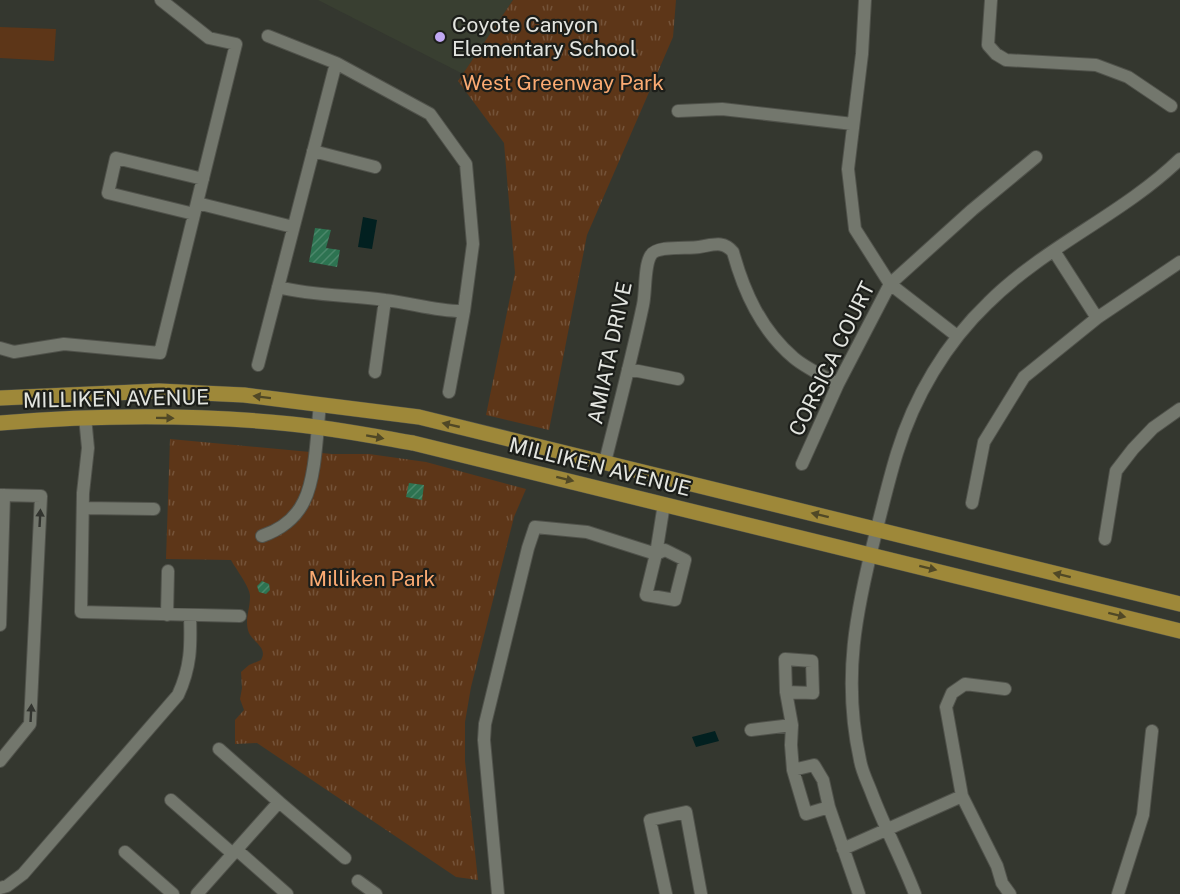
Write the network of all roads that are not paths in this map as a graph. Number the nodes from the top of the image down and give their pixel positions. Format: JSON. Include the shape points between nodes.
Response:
{"nodes":[{"id":1,"x":161,"y":0,"type":"edge"},
{"id":2,"x":865,"y":0,"type":"edge"},
{"id":3,"x":991,"y":0,"type":"edge"},
{"id":4,"x":268,"y":36,"type":"dead end"},
{"id":5,"x":336,"y":63,"type":"junction"},
{"id":6,"x":1171,"y":106,"type":"dead end"},
{"id":7,"x":678,"y":111,"type":"dead end"},
{"id":8,"x":853,"y":124,"type":"junction"},
{"id":9,"x":313,"y":151,"type":"junction"},
{"id":10,"x":1036,"y":157,"type":"dead end"},
{"id":11,"x":1180,"y":159,"type":"edge"},
{"id":12,"x":375,"y":167,"type":"dead end"},
{"id":13,"x":203,"y":179,"type":"junction"},
{"id":14,"x":196,"y":209,"type":"junction"},
{"id":15,"x":293,"y":227,"type":"junction"},
{"id":16,"x":1054,"y":251,"type":"junction"},
{"id":17,"x":1180,"y":262,"type":"edge"},
{"id":18,"x":890,"y":284,"type":"junction"},
{"id":19,"x":278,"y":287,"type":"junction"},
{"id":20,"x":385,"y":300,"type":"junction"},
{"id":21,"x":464,"y":311,"type":"junction"},
{"id":22,"x":1097,"y":318,"type":"junction"},
{"id":23,"x":957,"y":336,"type":"junction"},
{"id":24,"x":0,"y":348,"type":"edge"},
{"id":25,"x":258,"y":365,"type":"dead end"},
{"id":26,"x":628,"y":369,"type":"junction"},
{"id":27,"x":375,"y":372,"type":"dead end"},
{"id":28,"x":678,"y":379,"type":"dead end"},
{"id":29,"x":838,"y":384,"type":"junction"},
{"id":30,"x":449,"y":392,"type":"dead end"},
{"id":31,"x":0,"y":398,"type":"edge"},
{"id":32,"x":320,"y":404,"type":"junction"},
{"id":33,"x":1180,"y":409,"type":"edge"},
{"id":34,"x":85,"y":417,"type":"junction"},
{"id":35,"x":0,"y":423,"type":"edge"},
{"id":36,"x":317,"y":427,"type":"junction"},
{"id":37,"x":605,"y":462,"type":"junction"},
{"id":38,"x":802,"y":464,"type":"dead end"},
{"id":39,"x":2,"y":495,"type":"edge"},
{"id":40,"x":972,"y":503,"type":"dead end"},
{"id":41,"x":664,"y":504,"type":"junction"},
{"id":42,"x":83,"y":508,"type":"junction"},
{"id":43,"x":154,"y":509,"type":"dead end"},
{"id":44,"x":877,"y":530,"type":"junction"},
{"id":45,"x":262,"y":536,"type":"dead end"},
{"id":46,"x":1105,"y":539,"type":"dead end"},
{"id":47,"x":871,"y":554,"type":"junction"},
{"id":48,"x":168,"y":571,"type":"dead end"},
{"id":49,"x":1180,"y":604,"type":"edge"},
{"id":50,"x":167,"y":615,"type":"junction"},
{"id":51,"x":190,"y":616,"type":"junction"},
{"id":52,"x":240,"y":616,"type":"dead end"},
{"id":53,"x":0,"y":625,"type":"edge"},
{"id":54,"x":1180,"y":631,"type":"edge"},
{"id":55,"x":1005,"y":689,"type":"dead end"},
{"id":56,"x":786,"y":692,"type":"dead end"},
{"id":57,"x":792,"y":725,"type":"junction"},
{"id":58,"x":751,"y":729,"type":"dead end"},
{"id":59,"x":1152,"y":731,"type":"dead end"},
{"id":60,"x":219,"y":750,"type":"dead end"},
{"id":61,"x":0,"y":760,"type":"edge"},
{"id":62,"x":793,"y":770,"type":"junction"},
{"id":63,"x":962,"y":796,"type":"junction"},
{"id":64,"x":171,"y":800,"type":"dead end"},
{"id":65,"x":279,"y":802,"type":"junction"},
{"id":66,"x":829,"y":807,"type":"junction"},
{"id":67,"x":886,"y":829,"type":"junction"},
{"id":68,"x":843,"y":849,"type":"junction"},
{"id":69,"x":125,"y":852,"type":"dead end"},
{"id":70,"x":235,"y":852,"type":"junction"},
{"id":71,"x":345,"y":858,"type":"dead end"},
{"id":72,"x":358,"y":881,"type":"dead end"},
{"id":73,"x":0,"y":888,"type":"edge"},
{"id":74,"x":173,"y":894,"type":"edge"},
{"id":75,"x":198,"y":894,"type":"edge"},
{"id":76,"x":287,"y":894,"type":"edge"},
{"id":77,"x":376,"y":894,"type":"edge"},
{"id":78,"x":498,"y":894,"type":"edge"},
{"id":79,"x":666,"y":894,"type":"edge"},
{"id":80,"x":700,"y":894,"type":"edge"},
{"id":81,"x":859,"y":894,"type":"edge"},
{"id":82,"x":915,"y":894,"type":"edge"},
{"id":83,"x":1010,"y":894,"type":"edge"},
{"id":84,"x":1118,"y":894,"type":"edge"}],
"edges":[{"from":1,"to":13,"type":"street","via":[[209,38],[237,44]]},
{"from":2,"to":8,"type":"street"},
{"from":3,"to":6,"type":"street","via":[[988,45],[1006,60],[1096,65],[1128,77]]},
{"from":4,"to":5,"type":"street"},
{"from":5,"to":9,"type":"street"},
{"from":5,"to":21,"type":"street","via":[[430,114],[466,164],[473,244]]},
{"from":7,"to":8,"type":"street","via":[[722,109]]},
{"from":8,"to":18,"type":"street","via":[[848,169],[855,229]]},
{"from":9,"to":12,"type":"street"},
{"from":9,"to":15,"type":"street"},
{"from":10,"to":18,"type":"street","name":"CORSICA COURT"},
{"from":11,"to":16,"type":"street","via":[[1158,180]]},
{"from":13,"to":14,"type":"street"},
{"from":13,"to":14,"type":"street","via":[[116,158],[108,193]]},
{"from":14,"to":15,"type":"street"},
{"from":14,"to":24,"type":"street","via":[[160,353],[64,344],[14,352]]},
{"from":15,"to":19,"type":"street"},
{"from":16,"to":22,"type":"street"},
{"from":16,"to":23,"type":"street","via":[[988,302]]},
{"from":17,"to":22,"type":"street"},
{"from":18,"to":23,"type":"street"},
{"from":18,"to":29,"type":"street","name":"CORSICA COURT"},
{"from":19,"to":20,"type":"street"},
{"from":19,"to":25,"type":"street"},
{"from":20,"to":21,"type":"street"},
{"from":20,"to":27,"type":"street"},
{"from":21,"to":30,"type":"street"},
{"from":22,"to":40,"type":"street","via":[[1024,377],[984,442]]},
{"from":23,"to":44,"type":"street","via":[[914,408],[897,452]]},
{"from":26,"to":28,"type":"street"},
{"from":26,"to":29,"type":"street","name":"AMIATA DRIVE","via":[[651,253],[721,243],[733,252],[765,328],[794,358]]},
{"from":26,"to":37,"type":"street","name":"AMIATA DRIVE"},
{"from":29,"to":38,"type":"street","name":"CORSICA COURT"},
{"from":32,"to":31,"type":"main road","name":"MILLIKEN AVENUE","one_way":true,"via":[[159,391]]},
{"from":32,"to":36,"type":"street"},
{"from":37,"to":32,"type":"main road","name":"MILLIKEN AVENUE","one_way":true,"via":[[418,417]]},
{"from":33,"to":46,"type":"street","via":[[1153,428],[1116,471]]},
{"from":34,"to":35,"type":"main road","name":"MILLIKEN AVENUE"},
{"from":34,"to":36,"type":"main road","name":"MILLIKEN AVENUE","one_way":true,"via":[[227,419]]},
{"from":34,"to":42,"type":"street","via":[[88,448]]},
{"from":36,"to":41,"type":"main road","name":"MILLIKEN AVENUE","one_way":true,"via":[[413,443]]},
{"from":36,"to":45,"type":"street","via":[[305,500],[277,531]]},
{"from":44,"to":37,"type":"main road","name":"MILLIKEN AVENUE","one_way":true},
{"from":39,"to":53,"type":"street"},
{"from":61,"to":39,"type":"street","one_way":true,"via":[[30,724],[41,496]]},
{"from":41,"to":47,"type":"main road","name":"MILLIKEN AVENUE"},
{"from":41,"to":78,"type":"street","via":[[656,554],[587,532],[535,527],[485,724]]},
{"from":42,"to":43,"type":"street"},
{"from":42,"to":50,"type":"street","via":[[81,612]]},
{"from":44,"to":47,"type":"street"},
{"from":49,"to":44,"type":"main road","name":"MILLIKEN AVENUE","one_way":true},
{"from":47,"to":54,"type":"main road","name":"MILLIKEN AVENUE","one_way":true},
{"from":47,"to":67,"type":"street","via":[[855,628],[853,722],[860,763]]},
{"from":48,"to":50,"type":"street"},
{"from":50,"to":51,"type":"street"},
{"from":51,"to":52,"type":"street"},
{"from":51,"to":73,"type":"street","via":[[191,656],[178,695],[23,874]]},
{"from":55,"to":63,"type":"street","via":[[965,684],[952,693],[946,707]]},
{"from":56,"to":57,"type":"street"},
{"from":57,"to":58,"type":"street"},
{"from":57,"to":62,"type":"street"},
{"from":59,"to":84,"type":"street","via":[[1143,815]]},
{"from":60,"to":65,"type":"street"},
{"from":62,"to":66,"type":"street","via":[[814,765],[823,780]]},
{"from":62,"to":66,"type":"street","via":[[806,814]]},
{"from":63,"to":67,"type":"street"},
{"from":63,"to":83,"type":"street"},
{"from":64,"to":70,"type":"street"},
{"from":65,"to":70,"type":"street"},
{"from":65,"to":71,"type":"street"},
{"from":66,"to":68,"type":"street"},
{"from":67,"to":68,"type":"street"},
{"from":67,"to":82,"type":"street"},
{"from":68,"to":81,"type":"street"},
{"from":69,"to":74,"type":"street"},
{"from":70,"to":75,"type":"street"},
{"from":70,"to":76,"type":"street"},
{"from":72,"to":77,"type":"street"},
{"from":79,"to":80,"type":"street","via":[[650,820],[686,812]]}]}
